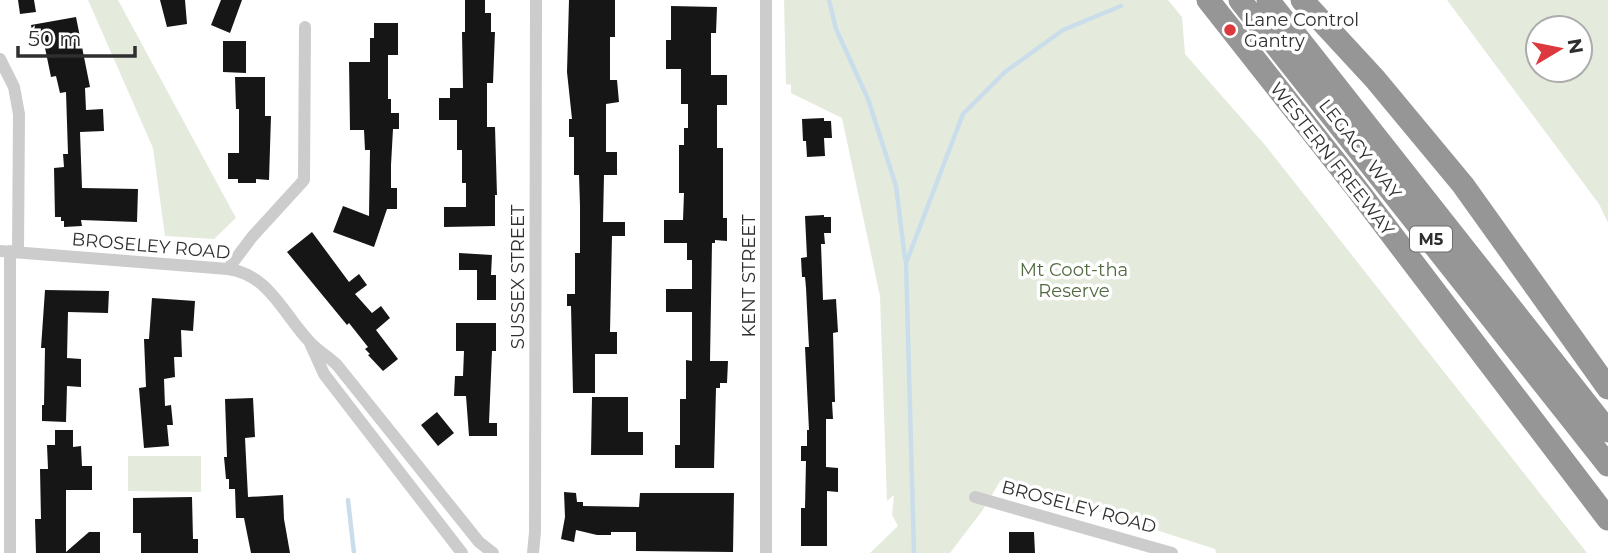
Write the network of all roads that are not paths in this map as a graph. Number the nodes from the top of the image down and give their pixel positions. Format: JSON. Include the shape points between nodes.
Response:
{"nodes":[{"id":1,"x":536,"y":0,"type":"edge"},
{"id":2,"x":766,"y":0,"type":"edge"},
{"id":3,"x":1208,"y":0,"type":"edge"},
{"id":4,"x":1240,"y":0,"type":"edge"},
{"id":5,"x":1268,"y":0,"type":"edge"},
{"id":6,"x":1302,"y":0,"type":"edge"},
{"id":7,"x":305,"y":27,"type":"dead end"},
{"id":8,"x":0,"y":58,"type":"edge"},
{"id":9,"x":9,"y":251,"type":"edge"},
{"id":10,"x":228,"y":269,"type":"junction"},
{"id":11,"x":310,"y":342,"type":"junction"},
{"id":12,"x":1608,"y":388,"type":"edge"},
{"id":13,"x":1608,"y":431,"type":"edge"},
{"id":14,"x":1608,"y":464,"type":"edge"},
{"id":15,"x":975,"y":497,"type":"dead end"},
{"id":16,"x":1608,"y":519,"type":"edge"},
{"id":17,"x":10,"y":553,"type":"edge"},
{"id":18,"x":462,"y":553,"type":"edge"},
{"id":19,"x":493,"y":553,"type":"edge"},
{"id":20,"x":533,"y":553,"type":"edge"},
{"id":21,"x":766,"y":553,"type":"edge"},
{"id":22,"x":1172,"y":553,"type":"edge"}],
"edges":[{"from":1,"to":20,"type":"street","name":"SUSSEX STREET"},
{"from":2,"to":21,"type":"street","name":"KENT STREET"},
{"from":3,"to":16,"type":"highway","name":"WESTERN FREEWAY","number":"M5"},
{"from":4,"to":14,"type":"highway","name":"LEGACY WAY","number":"M5"},
{"from":5,"to":13,"type":"highway","name":"LEGACY WAY","number":"M5"},
{"from":6,"to":12,"type":"highway","via":[[1463,185]]},
{"from":7,"to":10,"type":"street","via":[[304,180]]},
{"from":8,"to":9,"type":"street","via":[[14,87],[19,114]]},
{"from":9,"to":10,"type":"street","name":"BROSELEY ROAD"},
{"from":9,"to":17,"type":"street"},
{"from":10,"to":11,"type":"street","name":"BROSELEY ROAD","via":[[259,280]]},
{"from":11,"to":18,"type":"street","name":"BROSELEY ROAD","via":[[324,374]]},
{"from":11,"to":19,"type":"street","name":"BROSELEY ROAD","via":[[337,365]]},
{"from":15,"to":22,"type":"street","name":"BROSELEY ROAD"}]}
